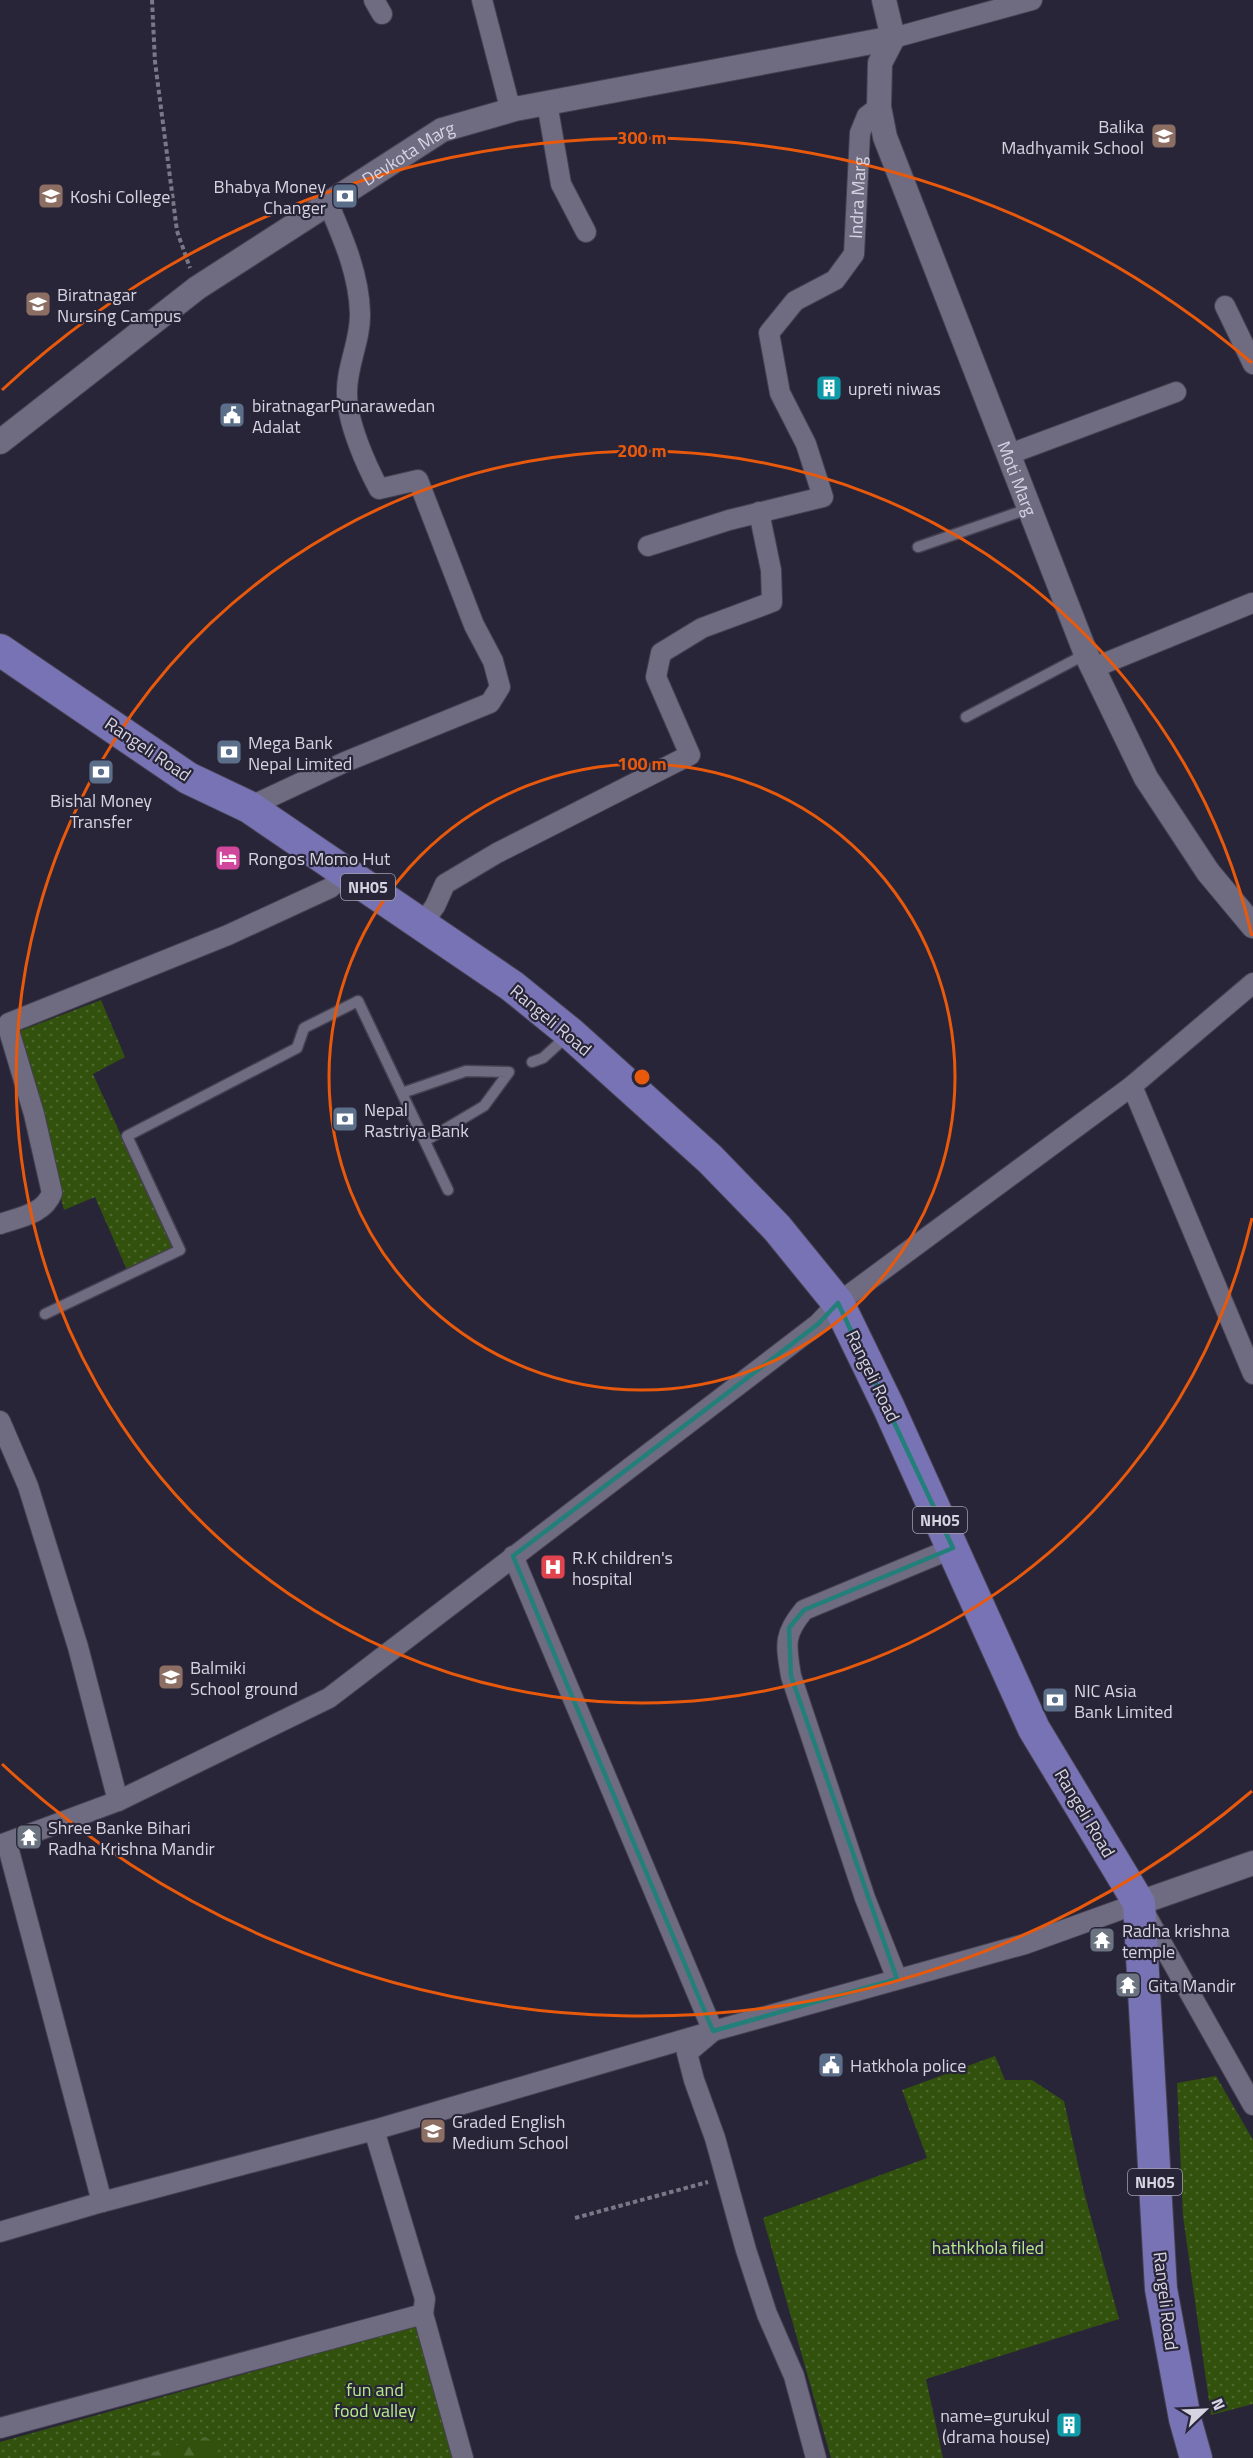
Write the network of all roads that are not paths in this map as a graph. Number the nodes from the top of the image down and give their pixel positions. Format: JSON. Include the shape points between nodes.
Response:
{"nodes":[{"id":1,"x":482,"y":0,"type":"edge"},
{"id":2,"x":884,"y":0,"type":"edge"},
{"id":3,"x":1032,"y":0,"type":"edge"},
{"id":4,"x":893,"y":38,"type":"junction"},
{"id":5,"x":547,"y":103,"type":"junction"},
{"id":6,"x":879,"y":106,"type":"junction"},
{"id":7,"x":515,"y":109,"type":"junction"},
{"id":8,"x":328,"y":203,"type":"junction"},
{"id":9,"x":586,"y":232,"type":"dead end"},
{"id":10,"x":1225,"y":306,"type":"dead end"},
{"id":11,"x":1253,"y":364,"type":"edge"},
{"id":12,"x":1176,"y":392,"type":"dead end"},
{"id":13,"x":0,"y":442,"type":"edge"},
{"id":14,"x":1007,"y":455,"type":"junction"},
{"id":15,"x":1028,"y":509,"type":"junction"},
{"id":16,"x":759,"y":512,"type":"junction"},
{"id":17,"x":648,"y":546,"type":"dead end"},
{"id":18,"x":918,"y":547,"type":"dead end"},
{"id":19,"x":1252,"y":603,"type":"edge"},
{"id":20,"x":0,"y":650,"type":"edge"},
{"id":21,"x":1090,"y":661,"type":"junction"},
{"id":22,"x":966,"y":717,"type":"dead end"},
{"id":23,"x":249,"y":807,"type":"junction"},
{"id":24,"x":347,"y":873,"type":"junction"},
{"id":25,"x":422,"y":924,"type":"junction"},
{"id":26,"x":1253,"y":926,"type":"edge"},
{"id":27,"x":1253,"y":983,"type":"edge"},
{"id":28,"x":5,"y":1025,"type":"edge"},
{"id":29,"x":570,"y":1034,"type":"junction"},
{"id":30,"x":532,"y":1062,"type":"dead end"},
{"id":31,"x":1132,"y":1086,"type":"junction"},
{"id":32,"x":402,"y":1093,"type":"junction"},
{"id":33,"x":425,"y":1141,"type":"junction"},
{"id":34,"x":448,"y":1190,"type":"dead end"},
{"id":35,"x":0,"y":1224,"type":"edge"},
{"id":36,"x":838,"y":1303,"type":"junction"},
{"id":37,"x":45,"y":1314,"type":"dead end"},
{"id":38,"x":1253,"y":1374,"type":"edge"},
{"id":39,"x":0,"y":1421,"type":"edge"},
{"id":40,"x":953,"y":1548,"type":"junction"},
{"id":41,"x":513,"y":1556,"type":"junction"},
{"id":42,"x":118,"y":1801,"type":"junction"},
{"id":43,"x":4,"y":1844,"type":"edge"},
{"id":44,"x":1253,"y":1863,"type":"edge"},
{"id":45,"x":1139,"y":1903,"type":"junction"},
{"id":46,"x":897,"y":1979,"type":"junction"},
{"id":47,"x":713,"y":2031,"type":"junction"},
{"id":48,"x":1253,"y":2105,"type":"edge"},
{"id":49,"x":374,"y":2130,"type":"junction"},
{"id":50,"x":102,"y":2202,"type":"junction"},
{"id":51,"x":0,"y":2232,"type":"edge"},
{"id":52,"x":423,"y":2314,"type":"junction"},
{"id":53,"x":0,"y":2428,"type":"edge"},
{"id":54,"x":463,"y":2458,"type":"edge"},
{"id":55,"x":816,"y":2458,"type":"edge"},
{"id":56,"x":1196,"y":2458,"type":"edge"}],
"edges":[{"from":1,"to":7,"type":"street","via":[[508,100]]},
{"from":2,"to":4,"type":"street"},
{"from":3,"to":4,"type":"street"},
{"from":4,"to":5,"type":"street","name":"Devkota Marg"},
{"from":4,"to":6,"type":"street","name":"Moti Marg","via":[[880,63]]},
{"from":5,"to":7,"type":"street","name":"Devkota Marg"},
{"from":5,"to":9,"type":"street","via":[[561,184]]},
{"from":6,"to":14,"type":"street","name":"Moti Marg","via":[[885,137]]},
{"from":6,"to":16,"type":"street","name":"Indra Marg","via":[[867,116],[860,133],[854,254],[835,280],[795,301],[769,333],[780,393],[806,444],[823,497]]},
{"from":7,"to":8,"type":"street","name":"Devkota Marg","via":[[442,130]]},
{"from":8,"to":13,"type":"street","name":"Devkota Marg","via":[[197,288]]},
{"from":8,"to":23,"type":"street","via":[[345,243],[360,314],[346,395],[361,455],[379,489],[418,480],[474,625],[493,661],[500,687],[490,703],[345,762]]},
{"from":10,"to":11,"type":"street"},
{"from":12,"to":14,"type":"street"},
{"from":14,"to":15,"type":"street","name":"Moti Marg"},
{"from":15,"to":18,"type":"lane"},
{"from":15,"to":21,"type":"street","name":"Moti Marg"},
{"from":16,"to":17,"type":"street"},
{"from":16,"to":25,"type":"street","via":[[771,570],[772,602],[702,628],[661,653],[656,677],[690,755],[497,853],[445,884]]},
{"from":19,"to":21,"type":"street"},
{"from":20,"to":23,"type":"main road","name":"Rangeli Road","number":"NH05","via":[[188,778]]},
{"from":21,"to":22,"type":"lane"},
{"from":21,"to":26,"type":"street","name":"Moti Marg","via":[[1146,778],[1208,872]]},
{"from":23,"to":24,"type":"main road","name":"Rangeli Road","number":"NH05"},
{"from":24,"to":25,"type":"main road","name":"Rangeli Road","number":"NH05"},
{"from":24,"to":28,"type":"street","via":[[330,888],[228,935]]},
{"from":25,"to":29,"type":"main road","name":"Rangeli Road","number":"NH05","via":[[512,986]]},
{"from":27,"to":31,"type":"street"},
{"from":28,"to":35,"type":"street","via":[[52,1193],[41,1209]]},
{"from":29,"to":30,"type":"lane","via":[[543,1059]]},
{"from":29,"to":36,"type":"main road","name":"Rangeli Road","number":"NH05","via":[[710,1159],[777,1228]]},
{"from":31,"to":36,"type":"street"},
{"from":31,"to":38,"type":"street"},
{"from":32,"to":33,"type":"lane"},
{"from":32,"to":33,"type":"lane","via":[[466,1071],[514,1069],[484,1106]]},
{"from":32,"to":37,"type":"lane","via":[[358,1001],[304,1028],[297,1048],[127,1136],[180,1250]]},
{"from":33,"to":34,"type":"lane"},
{"from":36,"to":40,"type":"main road","name":"Rangeli Road","number":"NH05"},
{"from":36,"to":41,"type":"street","via":[[818,1323]]},
{"from":39,"to":42,"type":"street","via":[[28,1486],[78,1647]]},
{"from":40,"to":45,"type":"main road","name":"Rangeli Road","number":"NH05","via":[[1034,1729]]},
{"from":40,"to":46,"type":"street","via":[[804,1610],[789,1628],[791,1676],[865,1898]]},
{"from":41,"to":42,"type":"street","via":[[329,1698]]},
{"from":41,"to":47,"type":"street"},
{"from":42,"to":43,"type":"street"},
{"from":43,"to":50,"type":"street"},
{"from":44,"to":45,"type":"street"},
{"from":45,"to":46,"type":"street","via":[[1025,1944]]},
{"from":45,"to":48,"type":"street"},
{"from":45,"to":56,"type":"main road","name":"Rangeli Road","number":"NH05","via":[[1161,2289]]},
{"from":46,"to":47,"type":"street"},
{"from":47,"to":49,"type":"street"},
{"from":47,"to":55,"type":"street","via":[[687,2053],[767,2314],[794,2376]]},
{"from":49,"to":50,"type":"street"},
{"from":49,"to":52,"type":"street","via":[[425,2299]]},
{"from":50,"to":51,"type":"street"},
{"from":52,"to":53,"type":"street"},
{"from":52,"to":54,"type":"street"}]}
